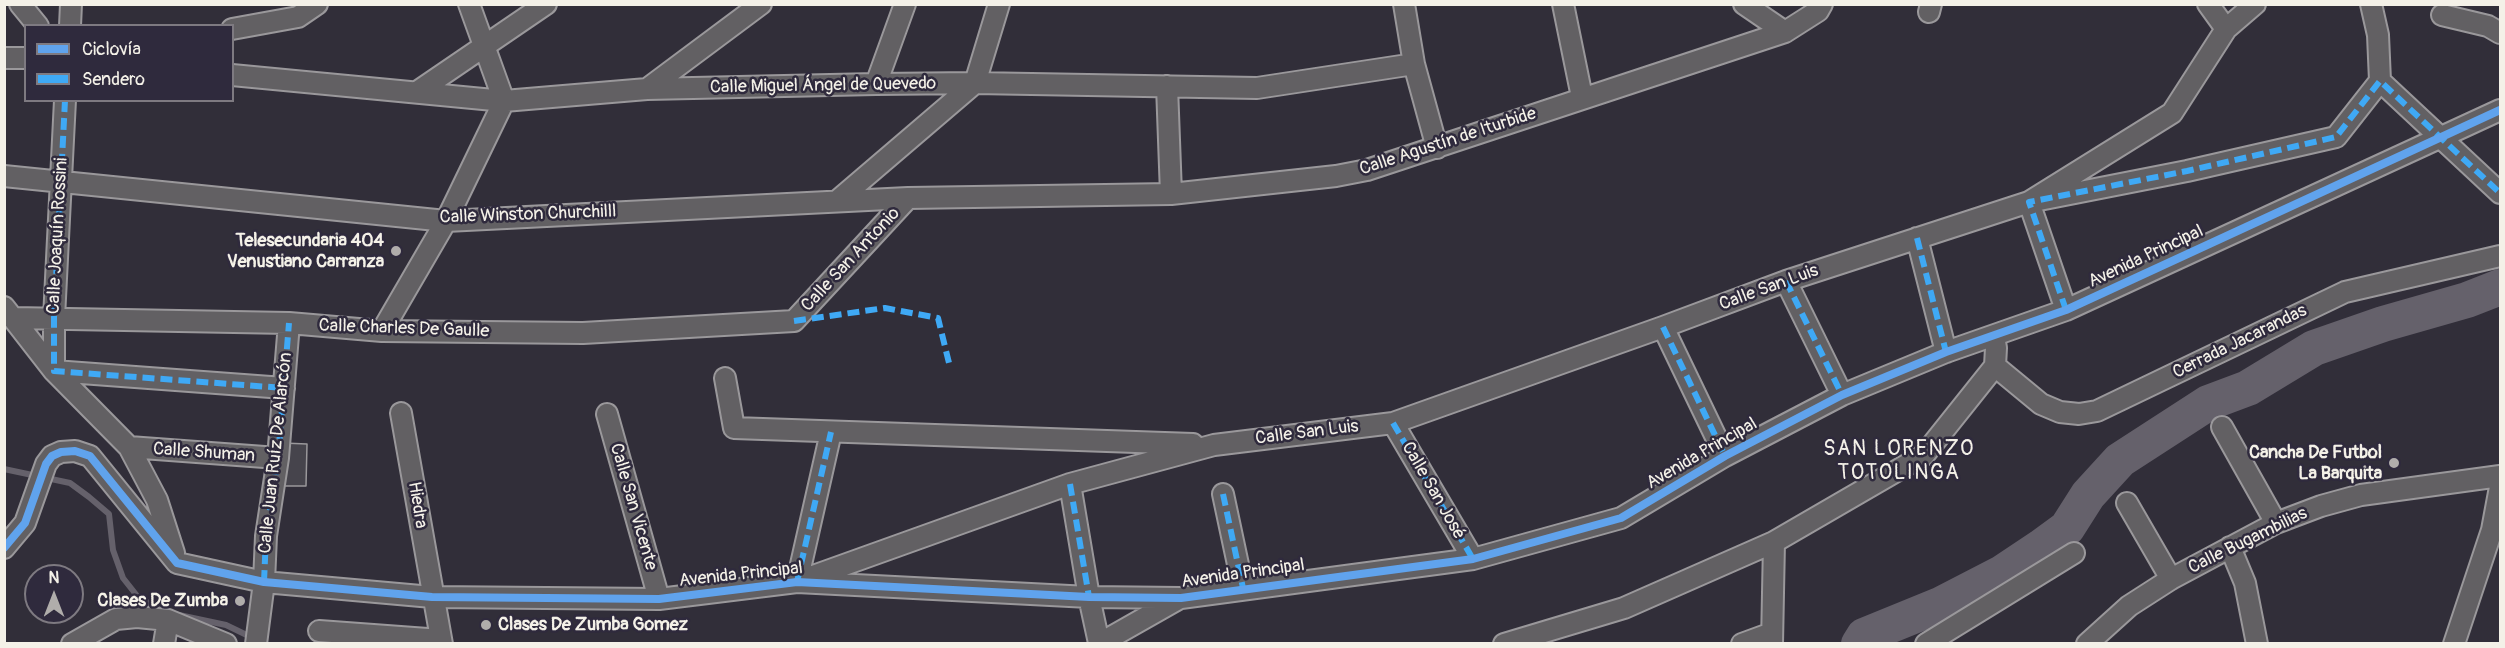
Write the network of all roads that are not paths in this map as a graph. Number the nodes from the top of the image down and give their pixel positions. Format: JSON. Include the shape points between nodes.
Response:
{"nodes":[{"id":1,"x":20,"y":4,"type":"edge"},
{"id":2,"x":71,"y":4,"type":"edge"},
{"id":3,"x":317,"y":4,"type":"edge"},
{"id":4,"x":469,"y":4,"type":"edge"},
{"id":5,"x":546,"y":4,"type":"edge"},
{"id":6,"x":761,"y":4,"type":"edge"},
{"id":7,"x":905,"y":4,"type":"edge"},
{"id":8,"x":999,"y":4,"type":"edge"},
{"id":9,"x":1404,"y":4,"type":"edge"},
{"id":10,"x":1563,"y":4,"type":"edge"},
{"id":11,"x":1744,"y":4,"type":"edge"},
{"id":12,"x":1822,"y":4,"type":"edge"},
{"id":13,"x":2208,"y":4,"type":"edge"},
{"id":14,"x":2255,"y":4,"type":"edge"},
{"id":15,"x":2371,"y":4,"type":"edge"},
{"id":16,"x":2442,"y":15,"type":"dead end"},
{"id":17,"x":36,"y":24,"type":"edge"},
{"id":18,"x":70,"y":24,"type":"edge"},
{"id":19,"x":234,"y":29,"type":"edge"},
{"id":20,"x":2226,"y":29,"type":"junction"},
{"id":21,"x":1785,"y":32,"type":"junction"},
{"id":22,"x":2500,"y":33,"type":"edge"},
{"id":23,"x":485,"y":47,"type":"junction"},
{"id":24,"x":4,"y":58,"type":"edge"},
{"id":25,"x":24,"y":58,"type":"edge"},
{"id":26,"x":1414,"y":64,"type":"junction"},
{"id":27,"x":234,"y":75,"type":"edge"},
{"id":28,"x":2380,"y":81,"type":"junction"},
{"id":29,"x":975,"y":83,"type":"junction"},
{"id":30,"x":876,"y":84,"type":"junction"},
{"id":31,"x":1167,"y":86,"type":"junction"},
{"id":32,"x":647,"y":90,"type":"junction"},
{"id":33,"x":417,"y":92,"type":"junction"},
{"id":34,"x":1582,"y":97,"type":"junction"},
{"id":35,"x":504,"y":101,"type":"junction"},
{"id":36,"x":65,"y":102,"type":"edge"},
{"id":37,"x":2500,"y":110,"type":"edge"},
{"id":38,"x":2442,"y":137,"type":"junction"},
{"id":39,"x":1437,"y":148,"type":"junction"},
{"id":40,"x":4,"y":176,"type":"edge"},
{"id":41,"x":60,"y":181,"type":"junction"},
{"id":42,"x":2500,"y":193,"type":"edge"},
{"id":43,"x":1170,"y":194,"type":"junction"},
{"id":44,"x":908,"y":198,"type":"junction"},
{"id":45,"x":837,"y":201,"type":"junction"},
{"id":46,"x":2029,"y":202,"type":"junction"},
{"id":47,"x":446,"y":221,"type":"junction"},
{"id":48,"x":1917,"y":238,"type":"junction"},
{"id":49,"x":2500,"y":256,"type":"edge"},
{"id":50,"x":1786,"y":281,"type":"junction"},
{"id":51,"x":2066,"y":310,"type":"junction"},
{"id":52,"x":9,"y":313,"type":"edge"},
{"id":53,"x":54,"y":318,"type":"junction"},
{"id":54,"x":794,"y":321,"type":"joint"},
{"id":55,"x":289,"y":323,"type":"junction"},
{"id":56,"x":1663,"y":327,"type":"junction"},
{"id":57,"x":382,"y":331,"type":"junction"},
{"id":58,"x":1994,"y":336,"type":"junction"},
{"id":59,"x":1946,"y":352,"type":"junction"},
{"id":60,"x":1995,"y":366,"type":"junction"},
{"id":61,"x":54,"y":371,"type":"junction"},
{"id":62,"x":725,"y":378,"type":"dead end"},
{"id":63,"x":284,"y":388,"type":"junction"},
{"id":64,"x":1842,"y":395,"type":"junction"},
{"id":65,"x":401,"y":413,"type":"dead end"},
{"id":66,"x":607,"y":414,"type":"dead end"},
{"id":67,"x":1393,"y":423,"type":"junction"},
{"id":68,"x":2222,"y":427,"type":"dead end"},
{"id":69,"x":831,"y":432,"type":"junction"},
{"id":70,"x":1214,"y":445,"type":"junction"},
{"id":71,"x":129,"y":447,"type":"junction"},
{"id":72,"x":1725,"y":456,"type":"junction"},
{"id":73,"x":278,"y":458,"type":"junction"},
{"id":74,"x":2500,"y":476,"type":"edge"},
{"id":75,"x":1070,"y":484,"type":"junction"},
{"id":76,"x":2500,"y":487,"type":"edge"},
{"id":77,"x":1223,"y":494,"type":"dead end"},
{"id":78,"x":2127,"y":503,"type":"dead end"},
{"id":79,"x":2277,"y":523,"type":"junction"},
{"id":80,"x":1774,"y":542,"type":"junction"},
{"id":81,"x":2230,"y":547,"type":"junction"},
{"id":82,"x":4,"y":548,"type":"edge"},
{"id":83,"x":2074,"y":553,"type":"dead end"},
{"id":84,"x":1473,"y":558,"type":"junction"},
{"id":85,"x":177,"y":563,"type":"junction"},
{"id":86,"x":2171,"y":579,"type":"junction"},
{"id":87,"x":264,"y":582,"type":"junction"},
{"id":88,"x":797,"y":582,"type":"junction"},
{"id":89,"x":1243,"y":588,"type":"junction"},
{"id":90,"x":432,"y":597,"type":"junction"},
{"id":91,"x":1089,"y":597,"type":"junction"},
{"id":92,"x":1181,"y":598,"type":"junction"},
{"id":93,"x":660,"y":599,"type":"junction"},
{"id":94,"x":168,"y":620,"type":"junction"},
{"id":95,"x":319,"y":631,"type":"dead end"},
{"id":96,"x":1772,"y":638,"type":"edge"},
{"id":97,"x":441,"y":642,"type":"edge"},
{"id":98,"x":1099,"y":643,"type":"edge"},
{"id":99,"x":72,"y":644,"type":"edge"},
{"id":100,"x":164,"y":644,"type":"edge"},
{"id":101,"x":226,"y":644,"type":"edge"},
{"id":102,"x":256,"y":644,"type":"edge"},
{"id":103,"x":1504,"y":644,"type":"edge"},
{"id":104,"x":1742,"y":644,"type":"edge"},
{"id":105,"x":1926,"y":644,"type":"edge"},
{"id":106,"x":2087,"y":644,"type":"edge"},
{"id":107,"x":2257,"y":644,"type":"edge"},
{"id":108,"x":2454,"y":644,"type":"edge"}],
"edges":[{"from":1,"to":17,"type":"street"},
{"from":2,"to":18,"type":"street"},
{"from":3,"to":19,"type":"street","via":[[298,17]]},
{"from":4,"to":23,"type":"street"},
{"from":5,"to":23,"type":"street"},
{"from":6,"to":32,"type":"street"},
{"from":7,"to":30,"type":"street"},
{"from":8,"to":29,"type":"street"},
{"from":9,"to":26,"type":"street"},
{"from":10,"to":34,"type":"street"},
{"from":11,"to":21,"type":"street"},
{"from":12,"to":21,"type":"street","name":"Calle Agustín de Iturbide"},
{"from":13,"to":20,"type":"street"},
{"from":14,"to":20,"type":"street","name":"Calle San Luis"},
{"from":15,"to":28,"type":"street","via":[[2378,35]]},
{"from":16,"to":22,"type":"street","via":[[2488,26]]},
{"from":20,"to":46,"type":"street","name":"Calle San Luis","via":[[2172,113]]},
{"from":21,"to":34,"type":"street","name":"Calle Agustín de Iturbide"},
{"from":23,"to":33,"type":"street"},
{"from":23,"to":35,"type":"street"},
{"from":24,"to":25,"type":"street"},
{"from":26,"to":31,"type":"street","name":"Calle Miguel Ángel de Quevedo","via":[[1257,87]]},
{"from":26,"to":39,"type":"street"},
{"from":27,"to":33,"type":"street","name":"Calle Miguel Ángel de Quevedo"},
{"from":28,"to":38,"type":"street"},
{"from":28,"to":46,"type":"street","via":[[2336,137]]},
{"from":29,"to":30,"type":"street","name":"Calle Miguel Ángel de Quevedo"},
{"from":29,"to":31,"type":"street","name":"Calle Miguel Ángel de Quevedo"},
{"from":29,"to":45,"type":"street"},
{"from":30,"to":32,"type":"street","name":"Calle Miguel Ángel de Quevedo"},
{"from":31,"to":43,"type":"street"},
{"from":32,"to":35,"type":"street","name":"Calle Miguel Ángel de Quevedo"},
{"from":33,"to":35,"type":"street","name":"Calle Miguel Ángel de Quevedo"},
{"from":34,"to":39,"type":"street","name":"Calle Agustín de Iturbide"},
{"from":35,"to":47,"type":"street"},
{"from":36,"to":41,"type":"street","name":"Calle Joaquín Rossini"},
{"from":37,"to":38,"type":"street","name":"Avenida Principal"},
{"from":38,"to":42,"type":"street"},
{"from":38,"to":51,"type":"street","name":"Avenida Principal"},
{"from":39,"to":43,"type":"street","name":"Calle Agustín de Iturbide","via":[[1336,176]]},
{"from":40,"to":41,"type":"street","name":"Calle Winston Churchilll"},
{"from":41,"to":47,"type":"street","name":"Calle Winston Churchilll"},
{"from":41,"to":53,"type":"street","name":"Calle Joaquín Rossini"},
{"from":43,"to":44,"type":"street","name":"Calle Agustín de Iturbide"},
{"from":44,"to":45,"type":"street","name":"Calle Winston Churchilll"},
{"from":44,"to":54,"type":"street","name":"Calle San Antonio"},
{"from":45,"to":47,"type":"street","name":"Calle Winston Churchilll"},
{"from":46,"to":48,"type":"street","name":"Calle San Luis"},
{"from":46,"to":51,"type":"street"},
{"from":47,"to":57,"type":"street"},
{"from":48,"to":50,"type":"street","name":"Calle San Luis"},
{"from":48,"to":59,"type":"street"},
{"from":49,"to":60,"type":"street","name":"Cerrada Jacarandas","via":[[2345,292],[2097,411],[2060,412],[2041,404]]},
{"from":50,"to":56,"type":"street","name":"Calle San Luis"},
{"from":50,"to":64,"type":"street"},
{"from":51,"to":58,"type":"street","name":"Avenida Principal"},
{"from":52,"to":53,"type":"street","name":"Calle Charles De Gaulle"},
{"from":52,"to":61,"type":"street","name":"Calle Joaquín Rossini"},
{"from":53,"to":55,"type":"street","name":"Calle Charles De Gaulle"},
{"from":53,"to":61,"type":"street","name":"Calle Joaquín Rossini"},
{"from":54,"to":57,"type":"street","name":"Calle Charles De Gaulle","via":[[583,333]]},
{"from":55,"to":57,"type":"street","name":"Calle Charles De Gaulle"},
{"from":55,"to":63,"type":"street","name":"Calle Juan Ruíz De Alarcón"},
{"from":56,"to":67,"type":"street","name":"Calle San Luis"},
{"from":56,"to":72,"type":"street"},
{"from":58,"to":59,"type":"street","name":"Avenida Principal"},
{"from":58,"to":60,"type":"street"},
{"from":59,"to":64,"type":"street","name":"Avenida Principal"},
{"from":60,"to":80,"type":"street","via":[[1924,455]]},
{"from":61,"to":63,"type":"street"},
{"from":61,"to":71,"type":"street","name":"Calle Joaquín Rossini"},
{"from":62,"to":69,"type":"street","via":[[734,428]]},
{"from":63,"to":73,"type":"street","name":"Calle Juan Ruíz De Alarcón"},
{"from":64,"to":72,"type":"street","name":"Avenida Principal"},
{"from":65,"to":90,"type":"street","name":"Hiedra"},
{"from":66,"to":93,"type":"street","name":"Calle San Vicente"},
{"from":67,"to":70,"type":"street","name":"Calle San Luis"},
{"from":67,"to":84,"type":"street","name":"Calle San José"},
{"from":68,"to":79,"type":"street"},
{"from":69,"to":70,"type":"street","name":"Calle San Luis"},
{"from":69,"to":88,"type":"street"},
{"from":70,"to":75,"type":"street","name":"Calle San Luis"},
{"from":71,"to":73,"type":"street","name":"Calle Shuman"},
{"from":71,"to":85,"type":"street","name":"Calle Joaquín Rossini","via":[[157,500]]},
{"from":72,"to":84,"type":"street","name":"Avenida Principal","via":[[1621,518]]},
{"from":73,"to":87,"type":"street","name":"Calle Juan Ruíz De Alarcón","via":[[266,536]]},
{"from":74,"to":79,"type":"street","name":"Calle Bugambilias","via":[[2361,495]]},
{"from":75,"to":88,"type":"street","name":"Calle San Luis"},
{"from":75,"to":91,"type":"street"},
{"from":76,"to":108,"type":"street","via":[[2492,530]]},
{"from":77,"to":89,"type":"street"},
{"from":78,"to":86,"type":"street"},
{"from":79,"to":81,"type":"street","name":"Calle Bugambilias"},
{"from":80,"to":96,"type":"street"},
{"from":80,"to":103,"type":"street","via":[[1624,608]]},
{"from":81,"to":86,"type":"street","name":"Calle Bugambilias"},
{"from":81,"to":107,"type":"street","via":[[2245,583]]},
{"from":82,"to":85,"type":"street","via":[[25,523],[46,464],[52,456],[75,451],[90,456]]},
{"from":83,"to":105,"type":"street"},
{"from":84,"to":89,"type":"street","name":"Avenida Principal"},
{"from":85,"to":87,"type":"street","name":"Avenida Principal"},
{"from":86,"to":106,"type":"street","name":"Calle Bugambilias","via":[[2129,606]]},
{"from":87,"to":90,"type":"street","name":"Avenida Principal"},
{"from":87,"to":102,"type":"street","name":"Calle Juan Ruíz De Alarcón"},
{"from":88,"to":91,"type":"street","name":"Avenida Principal"},
{"from":88,"to":93,"type":"street","name":"Avenida Principal"},
{"from":89,"to":92,"type":"street","name":"Avenida Principal"},
{"from":90,"to":93,"type":"street","name":"Avenida Principal"},
{"from":90,"to":97,"type":"street","name":"Hiedra"},
{"from":91,"to":92,"type":"street","name":"Avenida Principal"},
{"from":91,"to":98,"type":"street"},
{"from":92,"to":98,"type":"street"},
{"from":94,"to":99,"type":"street","via":[[116,619]]},
{"from":94,"to":100,"type":"street"},
{"from":94,"to":101,"type":"street"},
{"from":95,"to":97,"type":"street"},
{"from":96,"to":104,"type":"street"}]}
